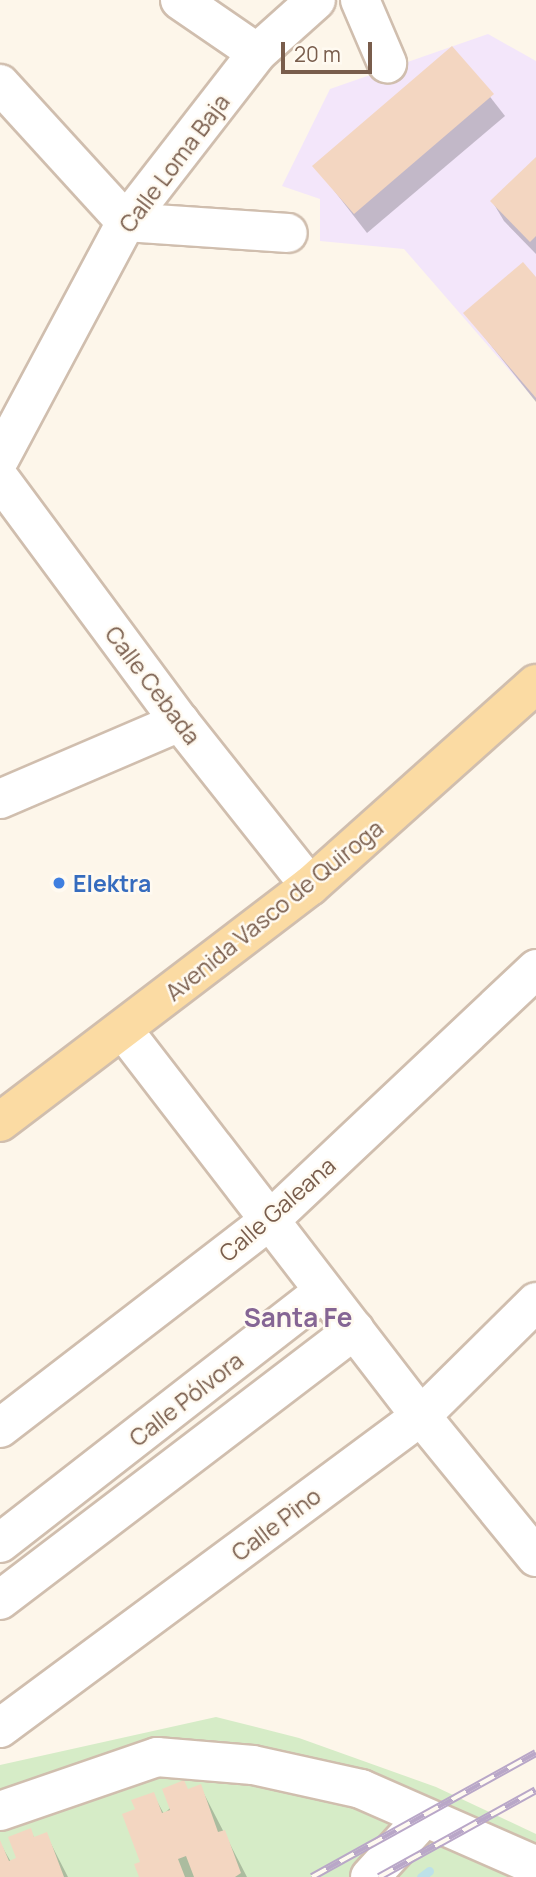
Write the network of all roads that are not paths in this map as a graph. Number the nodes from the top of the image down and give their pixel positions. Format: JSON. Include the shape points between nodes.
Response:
{"nodes":[{"id":1,"x":180,"y":0,"type":"edge"},
{"id":2,"x":316,"y":0,"type":"edge"},
{"id":3,"x":360,"y":0,"type":"edge"},
{"id":4,"x":257,"y":53,"type":"junction"},
{"id":5,"x":387,"y":64,"type":"dead end"},
{"id":6,"x":0,"y":84,"type":"edge"},
{"id":7,"x":126,"y":222,"type":"junction"},
{"id":8,"x":288,"y":233,"type":"dead end"},
{"id":9,"x":0,"y":457,"type":"edge"},
{"id":10,"x":0,"y":479,"type":"edge"},
{"id":11,"x":536,"y":684,"type":"edge"},
{"id":12,"x":180,"y":722,"type":"junction"},
{"id":13,"x":0,"y":799,"type":"edge"},
{"id":14,"x":310,"y":887,"type":"junction"},
{"id":15,"x":536,"y":969,"type":"edge"},
{"id":16,"x":124,"y":1031,"type":"junction"},
{"id":17,"x":0,"y":1122,"type":"edge"},
{"id":18,"x":270,"y":1220,"type":"junction"},
{"id":19,"x":324,"y":1291,"type":"junction"},
{"id":20,"x":536,"y":1302,"type":"edge"},
{"id":21,"x":355,"y":1330,"type":"junction"},
{"id":22,"x":421,"y":1416,"type":"junction"},
{"id":23,"x":0,"y":1428,"type":"edge"},
{"id":24,"x":48,"y":1506,"type":"junction"},
{"id":25,"x":77,"y":1541,"type":"junction"},
{"id":26,"x":0,"y":1543,"type":"edge"},
{"id":27,"x":536,"y":1557,"type":"edge"},
{"id":28,"x":0,"y":1600,"type":"edge"},
{"id":29,"x":0,"y":1728,"type":"edge"},
{"id":30,"x":0,"y":1811,"type":"edge"},
{"id":31,"x":423,"y":1819,"type":"junction"},
{"id":32,"x":536,"y":1866,"type":"edge"},
{"id":33,"x":370,"y":1877,"type":"edge"}],
"edges":[{"from":1,"to":4,"type":"street"},
{"from":2,"to":4,"type":"street","name":"Calle Loma Baja"},
{"from":3,"to":5,"type":"street"},
{"from":4,"to":7,"type":"street","name":"Calle Loma Baja"},
{"from":6,"to":7,"type":"street"},
{"from":7,"to":8,"type":"street"},
{"from":7,"to":9,"type":"street","name":"Calle Loma Baja"},
{"from":10,"to":12,"type":"street","name":"Calle Cebada"},
{"from":11,"to":14,"type":"main road","name":"Avenida Vasco de Quiroga"},
{"from":12,"to":13,"type":"street"},
{"from":12,"to":14,"type":"street","name":"Calle Cebada"},
{"from":14,"to":16,"type":"main road","name":"Avenida Vasco de Quiroga"},
{"from":15,"to":18,"type":"street","name":"Calle Galeana"},
{"from":16,"to":17,"type":"main road","name":"Avenida Vasco de Quiroga"},
{"from":16,"to":18,"type":"street"},
{"from":18,"to":19,"type":"street"},
{"from":18,"to":23,"type":"street","name":"Calle Galeana"},
{"from":19,"to":21,"type":"street"},
{"from":19,"to":24,"type":"street","name":"Calle Pólvora"},
{"from":20,"to":22,"type":"street","name":"Calle Pino"},
{"from":21,"to":22,"type":"street"},
{"from":21,"to":25,"type":"street","name":"Calle Pólvora"},
{"from":22,"to":27,"type":"street"},
{"from":22,"to":29,"type":"street","name":"Calle Pino"},
{"from":24,"to":25,"type":"street"},
{"from":24,"to":26,"type":"street","name":"Calle Pólvora"},
{"from":25,"to":28,"type":"street","name":"Calle Pólvora"},
{"from":30,"to":31,"type":"street","via":[[158,1757],[253,1765],[361,1789]]},
{"from":31,"to":32,"type":"street"},
{"from":31,"to":33,"type":"street"}]}
